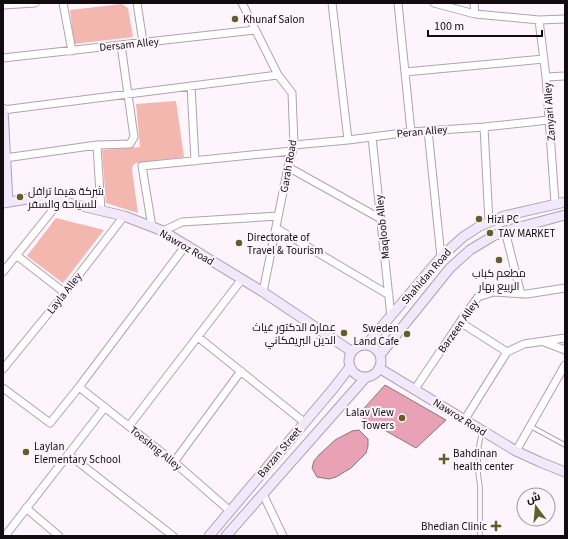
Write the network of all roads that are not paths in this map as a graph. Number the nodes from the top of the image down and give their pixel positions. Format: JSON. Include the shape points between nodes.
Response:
{"nodes":[{"id":1,"x":34,"y":3,"type":"edge"},
{"id":2,"x":63,"y":3,"type":"edge"},
{"id":3,"x":137,"y":3,"type":"edge"},
{"id":4,"x":242,"y":3,"type":"edge"},
{"id":5,"x":332,"y":3,"type":"edge"},
{"id":6,"x":398,"y":3,"type":"edge"},
{"id":7,"x":434,"y":3,"type":"edge"},
{"id":8,"x":474,"y":3,"type":"edge"},
{"id":9,"x":3,"y":5,"type":"edge"},
{"id":10,"x":475,"y":14,"type":"junction"},
{"id":11,"x":565,"y":19,"type":"edge"},
{"id":12,"x":538,"y":20,"type":"junction"},
{"id":13,"x":255,"y":30,"type":"junction"},
{"id":14,"x":143,"y":42,"type":"junction"},
{"id":15,"x":121,"y":45,"type":"junction"},
{"id":16,"x":72,"y":50,"type":"junction"},
{"id":17,"x":3,"y":58,"type":"edge"},
{"id":18,"x":544,"y":59,"type":"junction"},
{"id":19,"x":405,"y":72,"type":"junction"},
{"id":20,"x":278,"y":75,"type":"junction"},
{"id":21,"x":565,"y":76,"type":"edge"},
{"id":22,"x":546,"y":77,"type":"junction"},
{"id":23,"x":191,"y":86,"type":"junction"},
{"id":24,"x":127,"y":94,"type":"junction"},
{"id":25,"x":3,"y":109,"type":"edge"},
{"id":26,"x":550,"y":120,"type":"junction"},
{"id":27,"x":484,"y":127,"type":"junction"},
{"id":28,"x":428,"y":130,"type":"junction"},
{"id":29,"x":411,"y":132,"type":"junction"},
{"id":30,"x":372,"y":137,"type":"junction"},
{"id":31,"x":348,"y":140,"type":"junction"},
{"id":32,"x":97,"y":146,"type":"junction"},
{"id":33,"x":293,"y":148,"type":"junction"},
{"id":34,"x":5,"y":158,"type":"junction"},
{"id":35,"x":195,"y":161,"type":"junction"},
{"id":36,"x":288,"y":167,"type":"junction"},
{"id":37,"x":60,"y":201,"type":"junction"},
{"id":38,"x":565,"y":202,"type":"edge"},
{"id":39,"x":5,"y":203,"type":"edge"},
{"id":40,"x":555,"y":204,"type":"junction"},
{"id":41,"x":101,"y":211,"type":"junction"},
{"id":42,"x":565,"y":215,"type":"edge"},
{"id":43,"x":124,"y":216,"type":"junction"},
{"id":44,"x":278,"y":216,"type":"junction"},
{"id":45,"x":381,"y":219,"type":"junction"},
{"id":46,"x":488,"y":222,"type":"junction"},
{"id":47,"x":152,"y":227,"type":"junction"},
{"id":48,"x":276,"y":228,"type":"junction"},
{"id":49,"x":163,"y":231,"type":"junction"},
{"id":50,"x":505,"y":231,"type":"junction"},
{"id":51,"x":186,"y":245,"type":"junction"},
{"id":52,"x":16,"y":255,"type":"junction"},
{"id":53,"x":441,"y":257,"type":"junction"},
{"id":54,"x":3,"y":272,"type":"edge"},
{"id":55,"x":242,"y":279,"type":"junction"},
{"id":56,"x":565,"y":288,"type":"edge"},
{"id":57,"x":263,"y":292,"type":"junction"},
{"id":58,"x":65,"y":293,"type":"junction"},
{"id":59,"x":520,"y":294,"type":"junction"},
{"id":60,"x":389,"y":295,"type":"junction"},
{"id":61,"x":391,"y":318,"type":"junction"},
{"id":62,"x":460,"y":322,"type":"junction"},
{"id":63,"x":198,"y":337,"type":"junction"},
{"id":64,"x":565,"y":338,"type":"edge"},
{"id":65,"x":543,"y":342,"type":"junction"},
{"id":66,"x":366,"y":345,"type":"junction"},
{"id":67,"x":565,"y":350,"type":"edge"},
{"id":68,"x":351,"y":351,"type":"junction"},
{"id":69,"x":507,"y":352,"type":"junction"},
{"id":70,"x":380,"y":355,"type":"junction"},
{"id":71,"x":565,"y":365,"type":"edge"},
{"id":72,"x":350,"y":367,"type":"junction"},
{"id":73,"x":379,"y":368,"type":"junction"},
{"id":74,"x":3,"y":369,"type":"edge"},
{"id":75,"x":241,"y":371,"type":"junction"},
{"id":76,"x":366,"y":377,"type":"junction"},
{"id":77,"x":80,"y":386,"type":"junction"},
{"id":78,"x":3,"y":388,"type":"edge"},
{"id":79,"x":415,"y":389,"type":"junction"},
{"id":80,"x":105,"y":407,"type":"junction"},
{"id":81,"x":465,"y":419,"type":"junction"},
{"id":82,"x":304,"y":422,"type":"junction"},
{"id":83,"x":128,"y":426,"type":"junction"},
{"id":84,"x":530,"y":426,"type":"junction"},
{"id":85,"x":482,"y":430,"type":"junction"},
{"id":86,"x":565,"y":445,"type":"edge"},
{"id":87,"x":516,"y":451,"type":"junction"},
{"id":88,"x":68,"y":454,"type":"junction"},
{"id":89,"x":174,"y":462,"type":"junction"},
{"id":90,"x":565,"y":472,"type":"edge"},
{"id":91,"x":263,"y":494,"type":"junction"},
{"id":92,"x":26,"y":508,"type":"junction"},
{"id":93,"x":230,"y":511,"type":"junction"},
{"id":94,"x":231,"y":534,"type":"edge"},
{"id":95,"x":5,"y":536,"type":"edge"},
{"id":96,"x":59,"y":536,"type":"edge"},
{"id":97,"x":172,"y":536,"type":"edge"},
{"id":98,"x":209,"y":536,"type":"edge"},
{"id":99,"x":283,"y":536,"type":"edge"},
{"id":100,"x":480,"y":536,"type":"edge"}],
"edges":[{"from":1,"to":9,"type":"street"},
{"from":2,"to":16,"type":"street"},
{"from":3,"to":14,"type":"street"},
{"from":4,"to":13,"type":"street","name":"Garah Road"},
{"from":5,"to":31,"type":"street"},
{"from":6,"to":19,"type":"street"},
{"from":7,"to":10,"type":"street"},
{"from":8,"to":10,"type":"street"},
{"from":10,"to":12,"type":"street"},
{"from":11,"to":12,"type":"street"},
{"from":12,"to":18,"type":"street","name":"Zanyari Alley"},
{"from":13,"to":14,"type":"street","name":"Dersam Alley"},
{"from":13,"to":20,"type":"street","name":"Garah Road"},
{"from":14,"to":15,"type":"street","name":"Dersam Alley"},
{"from":15,"to":16,"type":"street","name":"Dersam Alley"},
{"from":15,"to":24,"type":"street"},
{"from":16,"to":17,"type":"street","name":"Dersam Alley"},
{"from":18,"to":19,"type":"street"},
{"from":18,"to":22,"type":"street","name":"Zanyari Alley"},
{"from":19,"to":29,"type":"street"},
{"from":20,"to":23,"type":"street"},
{"from":20,"to":33,"type":"street","name":"Garah Road","via":[[292,93]]},
{"from":21,"to":22,"type":"street"},
{"from":22,"to":26,"type":"street","name":"Zanyari Alley"},
{"from":23,"to":24,"type":"street"},
{"from":23,"to":35,"type":"street"},
{"from":24,"to":25,"type":"street"},
{"from":24,"to":32,"type":"street","via":[[134,138],[130,144]]},
{"from":25,"to":34,"type":"main road"},
{"from":26,"to":27,"type":"street","name":"Peran Alley"},
{"from":26,"to":40,"type":"street","name":"Zanyari Alley"},
{"from":27,"to":28,"type":"street","name":"Peran Alley"},
{"from":27,"to":46,"type":"street"},
{"from":28,"to":29,"type":"street","name":"Peran Alley"},
{"from":28,"to":53,"type":"street"},
{"from":29,"to":30,"type":"street","name":"Peran Alley"},
{"from":30,"to":31,"type":"street","name":"Peran Alley"},
{"from":30,"to":45,"type":"street","name":"Maqloob Alley"},
{"from":31,"to":33,"type":"street","name":"Peran Alley"},
{"from":32,"to":34,"type":"street"},
{"from":32,"to":41,"type":"street"},
{"from":33,"to":35,"type":"street","name":"Peran Alley"},
{"from":33,"to":36,"type":"street","name":"Garah Road"},
{"from":34,"to":39,"type":"main road"},
{"from":35,"to":47,"type":"street","name":"Peran Alley","via":[[142,166]]},
{"from":36,"to":44,"type":"street","name":"Garah Road"},
{"from":36,"to":45,"type":"street"},
{"from":37,"to":39,"type":"main road","name":"Nawroz Road","via":[[39,197]]},
{"from":37,"to":41,"type":"main road","name":"Nawroz Road"},
{"from":37,"to":52,"type":"street"},
{"from":38,"to":40,"type":"main road","name":"Shahidan Road"},
{"from":40,"to":46,"type":"main road","name":"Shahidan Road"},
{"from":41,"to":43,"type":"main road","name":"Nawroz Road"},
{"from":42,"to":50,"type":"main road","name":"Shahidan Road"},
{"from":43,"to":47,"type":"main road","name":"Nawroz Road"},
{"from":43,"to":58,"type":"street","name":"Layla Alley"},
{"from":44,"to":48,"type":"street","name":"Garah Road"},
{"from":44,"to":49,"type":"street","via":[[182,222]]},
{"from":45,"to":60,"type":"street","name":"Maqloob Alley"},
{"from":46,"to":53,"type":"main road","name":"Shahidan Road","via":[[463,237]]},
{"from":47,"to":49,"type":"main road","name":"Nawroz Road"},
{"from":48,"to":57,"type":"street","name":"Garah Road"},
{"from":48,"to":60,"type":"street"},
{"from":49,"to":51,"type":"main road","name":"Nawroz Road"},
{"from":50,"to":59,"type":"street"},
{"from":50,"to":70,"type":"main road","name":"Shahidan Road","via":[[481,242],[450,268]]},
{"from":51,"to":55,"type":"main road","name":"Nawroz Road"},
{"from":51,"to":77,"type":"street"},
{"from":52,"to":54,"type":"street"},
{"from":52,"to":58,"type":"street"},
{"from":53,"to":61,"type":"main road","name":"Shahidan Road"},
{"from":55,"to":57,"type":"main road","name":"Nawroz Road"},
{"from":55,"to":63,"type":"street"},
{"from":56,"to":59,"type":"street","name":"Barzeen Alley"},
{"from":57,"to":68,"type":"main road","name":"Nawroz Road"},
{"from":58,"to":74,"type":"street","name":"Layla Alley"},
{"from":59,"to":62,"type":"street","name":"Barzeen Alley","via":[[493,292],[478,297]]},
{"from":60,"to":61,"type":"street","name":"Maqloob Alley"},
{"from":61,"to":66,"type":"main road","name":"Shahidan Road"},
{"from":62,"to":69,"type":"street"},
{"from":62,"to":79,"type":"street","name":"Barzeen Alley"},
{"from":63,"to":75,"type":"street"},
{"from":63,"to":83,"type":"street"},
{"from":64,"to":65,"type":"street"},
{"from":65,"to":67,"type":"street"},
{"from":65,"to":69,"type":"street","via":[[524,344]]},
{"from":66,"to":68,"type":"main road"},
{"from":66,"to":70,"type":"main road","via":[[374,348]]},
{"from":68,"to":72,"type":"main road"},
{"from":69,"to":81,"type":"street"},
{"from":70,"to":73,"type":"main road"},
{"from":71,"to":84,"type":"street"},
{"from":72,"to":76,"type":"main road","via":[[357,375]]},
{"from":72,"to":82,"type":"main road","name":"Barzan Street"},
{"from":73,"to":76,"type":"main road","via":[[374,374]]},
{"from":73,"to":79,"type":"main road","name":"Nawroz Road"},
{"from":75,"to":82,"type":"street"},
{"from":75,"to":89,"type":"street"},
{"from":76,"to":91,"type":"main road","name":"Barzan Street"},
{"from":77,"to":78,"type":"street","via":[[50,423]]},
{"from":77,"to":80,"type":"street","name":"Toeshng Alley"},
{"from":79,"to":81,"type":"main road","name":"Nawroz Road"},
{"from":80,"to":83,"type":"street","name":"Toeshng Alley"},
{"from":80,"to":88,"type":"street"},
{"from":81,"to":85,"type":"main road","name":"Nawroz Road"},
{"from":82,"to":93,"type":"main road","name":"Barzan Street"},
{"from":83,"to":89,"type":"street","name":"Toeshng Alley"},
{"from":84,"to":86,"type":"lane"},
{"from":84,"to":87,"type":"street"},
{"from":85,"to":87,"type":"main road","name":"Nawroz Road"},
{"from":85,"to":100,"type":"lane","via":[[478,472]]},
{"from":87,"to":90,"type":"main road","name":"Nawroz Road"},
{"from":88,"to":92,"type":"street"},
{"from":88,"to":97,"type":"street"},
{"from":89,"to":93,"type":"street","name":"Toeshng Alley"},
{"from":91,"to":94,"type":"main road","name":"Barzan Street"},
{"from":91,"to":99,"type":"street"},
{"from":92,"to":95,"type":"street"},
{"from":92,"to":96,"type":"street"},
{"from":93,"to":98,"type":"main road","name":"Barzan Street"}]}
